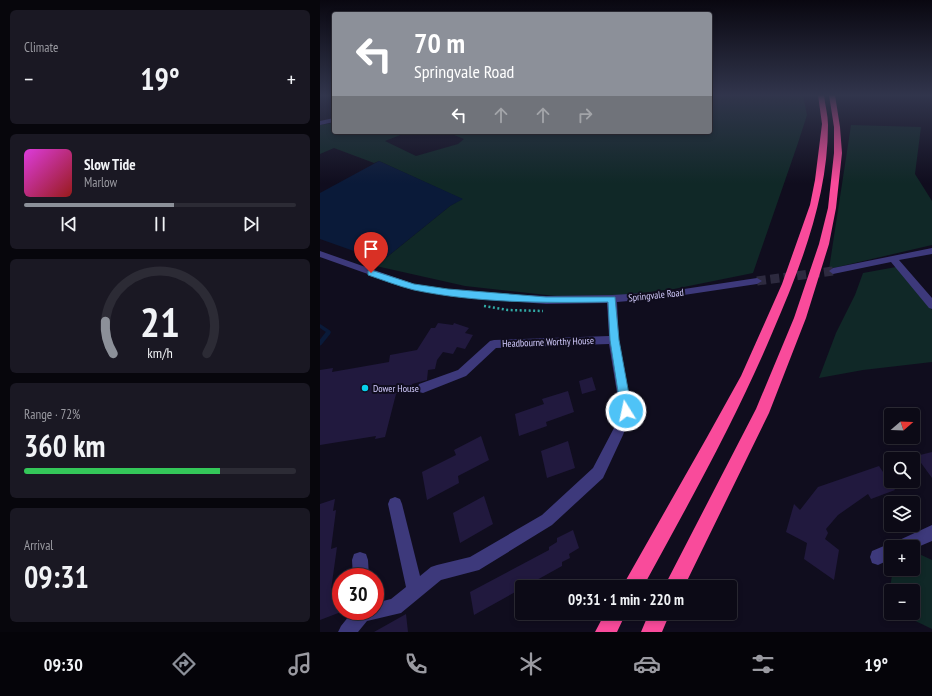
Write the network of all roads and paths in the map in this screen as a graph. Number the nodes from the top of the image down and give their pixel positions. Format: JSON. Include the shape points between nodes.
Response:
{"nodes":[{"id":1,"x":825,"y":124,"type":"edge"},
{"id":2,"x":837,"y":124,"type":"edge"},
{"id":3,"x":930,"y":253,"type":"edge"},
{"id":4,"x":320,"y":254,"type":"edge"},
{"id":5,"x":893,"y":259,"type":"junction"},
{"id":6,"x":833,"y":271,"type":"tunnel mouth"},
{"id":7,"x":758,"y":281,"type":"tunnel mouth"},
{"id":8,"x":612,"y":299,"type":"junction"},
{"id":9,"x":932,"y":305,"type":"edge"},
{"id":10,"x":614,"y":340,"type":"junction"},
{"id":11,"x":423,"y":388,"type":"dead end"},
{"id":12,"x":396,"y":504,"type":"dead end"},
{"id":13,"x":930,"y":537,"type":"edge"},
{"id":14,"x":920,"y":540,"type":"edge"},
{"id":15,"x":360,"y":560,"type":"dead end"},
{"id":16,"x":360,"y":568,"type":"edge"},
{"id":17,"x":636,"y":580,"type":"edge"},
{"id":18,"x":678,"y":580,"type":"edge"},
{"id":19,"x":415,"y":590,"type":"junction"},
{"id":20,"x":384,"y":609,"type":"edge"},
{"id":21,"x":356,"y":620,"type":"edge"},
{"id":22,"x":612,"y":620,"type":"edge"},
{"id":23,"x":657,"y":620,"type":"edge"},
{"id":24,"x":347,"y":632,"type":"edge"},
{"id":25,"x":605,"y":632,"type":"edge"},
{"id":26,"x":651,"y":632,"type":"edge"}],
"edges":[{"from":1,"to":17,"type":"highway","via":[[814,205],[788,284],[746,379]]},
{"from":2,"to":18,"type":"highway","via":[[838,153],[833,200],[824,244],[800,318],[762,412]]},
{"from":3,"to":5,"type":"street"},
{"from":4,"to":8,"type":"street","name":"Springvale Road","via":[[413,287],[546,300]]},
{"from":5,"to":6,"type":"street"},
{"from":5,"to":9,"type":"street"},
{"from":7,"to":8,"type":"street","name":"Springvale Road","via":[[664,295]]},
{"from":8,"to":10,"type":"street"},
{"from":10,"to":11,"type":"street","name":"Headbourne Worthy House","via":[[494,344],[462,373]]},
{"from":10,"to":19,"type":"street","via":[[626,411],[598,473],[547,520],[473,564],[437,573]]},
{"from":12,"to":19,"type":"street"},
{"from":13,"to":14,"type":"street"},
{"from":15,"to":16,"type":"street"},
{"from":19,"to":20,"type":"street","via":[[395,607]]},
{"from":21,"to":24,"type":"street"},
{"from":22,"to":25,"type":"highway"},
{"from":23,"to":26,"type":"highway"}]}
